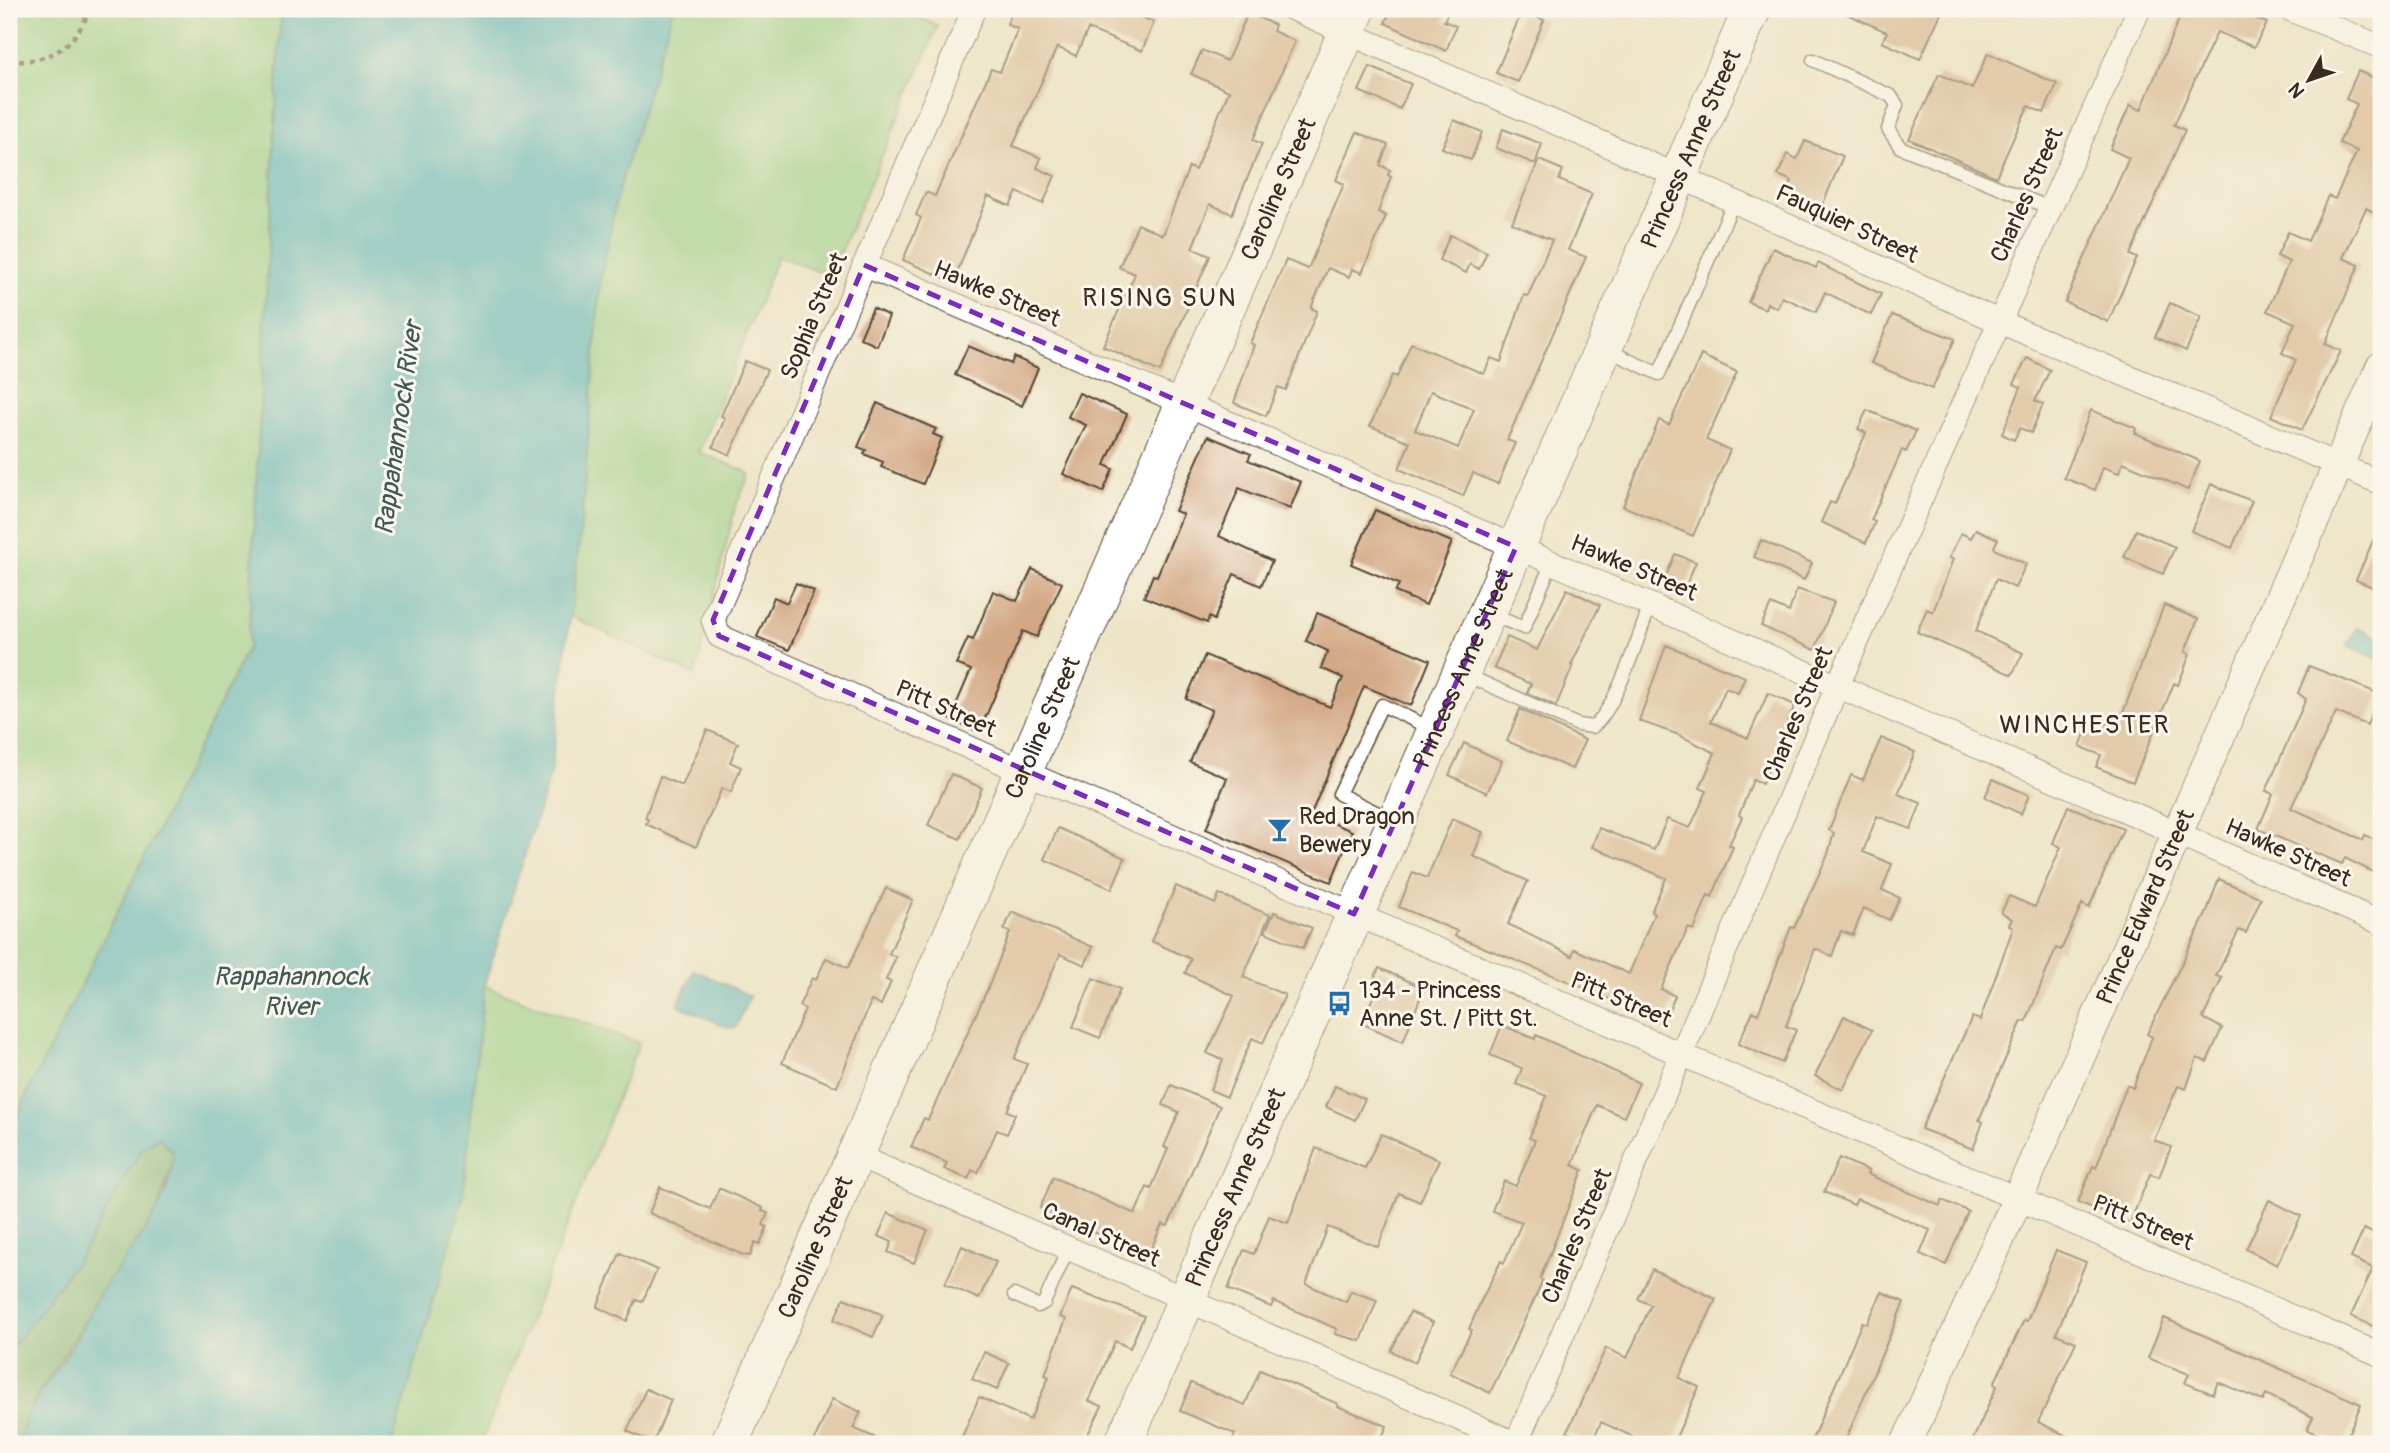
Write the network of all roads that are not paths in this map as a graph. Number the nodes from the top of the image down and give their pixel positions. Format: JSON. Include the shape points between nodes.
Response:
{"nodes":[{"id":1,"x":974,"y":9,"type":"edge"},
{"id":2,"x":1293,"y":9,"type":"edge"},
{"id":3,"x":1752,"y":9,"type":"edge"},
{"id":4,"x":2139,"y":9,"type":"edge"},
{"id":5,"x":2289,"y":9,"type":"edge"},
{"id":6,"x":1352,"y":20,"type":"edge"},
{"id":7,"x":2381,"y":47,"type":"edge"},
{"id":8,"x":1813,"y":60,"type":"dead end"},
{"id":9,"x":1678,"y":176,"type":"junction"},
{"id":10,"x":1734,"y":201,"type":"junction"},
{"id":11,"x":2050,"y":208,"type":"junction"},
{"id":12,"x":864,"y":265,"type":"junction"},
{"id":13,"x":2000,"y":322,"type":"junction"},
{"id":14,"x":1602,"y":347,"type":"junction"},
{"id":15,"x":2381,"y":367,"type":"edge"},
{"id":16,"x":1185,"y":403,"type":"junction"},
{"id":17,"x":2339,"y":464,"type":"junction"},
{"id":18,"x":2381,"y":483,"type":"edge"},
{"id":19,"x":1516,"y":547,"type":"junction"},
{"id":20,"x":1552,"y":562,"type":"junction"},
{"id":21,"x":1651,"y":603,"type":"junction"},
{"id":22,"x":1487,"y":612,"type":"junction"},
{"id":23,"x":726,"y":641,"type":"joint"},
{"id":24,"x":1461,"y":673,"type":"junction"},
{"id":25,"x":1837,"y":687,"type":"junction"},
{"id":26,"x":1435,"y":731,"type":"junction"},
{"id":27,"x":1024,"y":772,"type":"junction"},
{"id":28,"x":1395,"y":822,"type":"junction"},
{"id":29,"x":2178,"y":833,"type":"junction"},
{"id":30,"x":1354,"y":914,"type":"junction"},
{"id":31,"x":2381,"y":923,"type":"edge"},
{"id":32,"x":1683,"y":1055,"type":"junction"},
{"id":33,"x":857,"y":1156,"type":"junction"},
{"id":34,"x":2018,"y":1198,"type":"junction"},
{"id":35,"x":1068,"y":1249,"type":"junction"},
{"id":36,"x":1014,"y":1295,"type":"dead end"},
{"id":37,"x":1185,"y":1302,"type":"junction"},
{"id":38,"x":2381,"y":1355,"type":"edge"},
{"id":39,"x":729,"y":1444,"type":"edge"},
{"id":40,"x":1123,"y":1444,"type":"edge"},
{"id":41,"x":1516,"y":1444,"type":"edge"},
{"id":42,"x":1906,"y":1444,"type":"edge"}],
"edges":[{"from":1,"to":12,"type":"street","name":"Sophia Street"},
{"from":2,"to":6,"type":"street","name":"Fauquier Street"},
{"from":3,"to":9,"type":"main road","name":"Princess Anne Street"},
{"from":4,"to":11,"type":"street","name":"Charles Street"},
{"from":5,"to":7,"type":"street"},
{"from":6,"to":9,"type":"street","name":"Fauquier Street"},
{"from":6,"to":16,"type":"main road","name":"Caroline Street"},
{"from":8,"to":11,"type":"lane","via":[[1891,96],[1897,105],[1888,129],[1900,147]]},
{"from":9,"to":10,"type":"street","name":"Fauquier Street"},
{"from":9,"to":14,"type":"main road","name":"Princess Anne Street"},
{"from":10,"to":13,"type":"street","name":"Fauquier Street"},
{"from":10,"to":14,"type":"lane","via":[[1659,374]]},
{"from":11,"to":13,"type":"street","name":"Charles Street"},
{"from":12,"to":16,"type":"street","name":"Hawke Street"},
{"from":12,"to":23,"type":"street","name":"Sophia Street","via":[[713,620],[714,629]]},
{"from":13,"to":17,"type":"street","name":"Fauquier Street"},
{"from":13,"to":25,"type":"street","name":"Charles Street"},
{"from":14,"to":19,"type":"main road","name":"Princess Anne Street"},
{"from":15,"to":17,"type":"street","name":"Prince Edward Street"},
{"from":16,"to":19,"type":"street","name":"Hawke Street"},
{"from":16,"to":27,"type":"main road","name":"Caroline Street"},
{"from":17,"to":18,"type":"street","name":"Fauquier Street"},
{"from":17,"to":29,"type":"street","name":"Prince Edward Street"},
{"from":19,"to":20,"type":"street","name":"Hawke Street"},
{"from":19,"to":22,"type":"main road","name":"Princess Anne Street"},
{"from":20,"to":21,"type":"street","name":"Hawke Street"},
{"from":20,"to":22,"type":"lane","via":[[1524,628]]},
{"from":21,"to":24,"type":"lane","via":[[1616,692],[1592,727]]},
{"from":21,"to":25,"type":"street","name":"Hawke Street"},
{"from":22,"to":24,"type":"main road","name":"Princess Anne Street"},
{"from":23,"to":27,"type":"street","name":"Pitt Street"},
{"from":24,"to":26,"type":"main road","name":"Princess Anne Street"},
{"from":25,"to":29,"type":"street","name":"Hawke Street"},
{"from":25,"to":32,"type":"street","name":"Charles Street"},
{"from":26,"to":28,"type":"main road","name":"Princess Anne Street"},
{"from":26,"to":28,"type":"lane","via":[[1382,705],[1339,794]]},
{"from":27,"to":30,"type":"street","name":"Pitt Street"},
{"from":27,"to":33,"type":"main road","name":"Caroline Street"},
{"from":28,"to":30,"type":"main road","name":"Princess Anne Street"},
{"from":29,"to":31,"type":"street","name":"Hawke Street"},
{"from":29,"to":34,"type":"street","name":"Prince Edward Street"},
{"from":30,"to":32,"type":"street","name":"Pitt Street"},
{"from":30,"to":37,"type":"main road","name":"Princess Anne Street"},
{"from":32,"to":34,"type":"street","name":"Pitt Street"},
{"from":32,"to":41,"type":"street","name":"Charles Street"},
{"from":33,"to":35,"type":"street","name":"Canal Street"},
{"from":33,"to":39,"type":"main road","name":"Caroline Street"},
{"from":34,"to":38,"type":"street","name":"Pitt Street"},
{"from":34,"to":42,"type":"street","name":"Prince Edward Street"},
{"from":35,"to":36,"type":"lane","via":[[1044,1303],[1038,1306]]},
{"from":35,"to":37,"type":"street","name":"Canal Street"},
{"from":37,"to":40,"type":"main road","name":"Princess Anne Street"},
{"from":37,"to":41,"type":"street","name":"Canal Street"}]}
